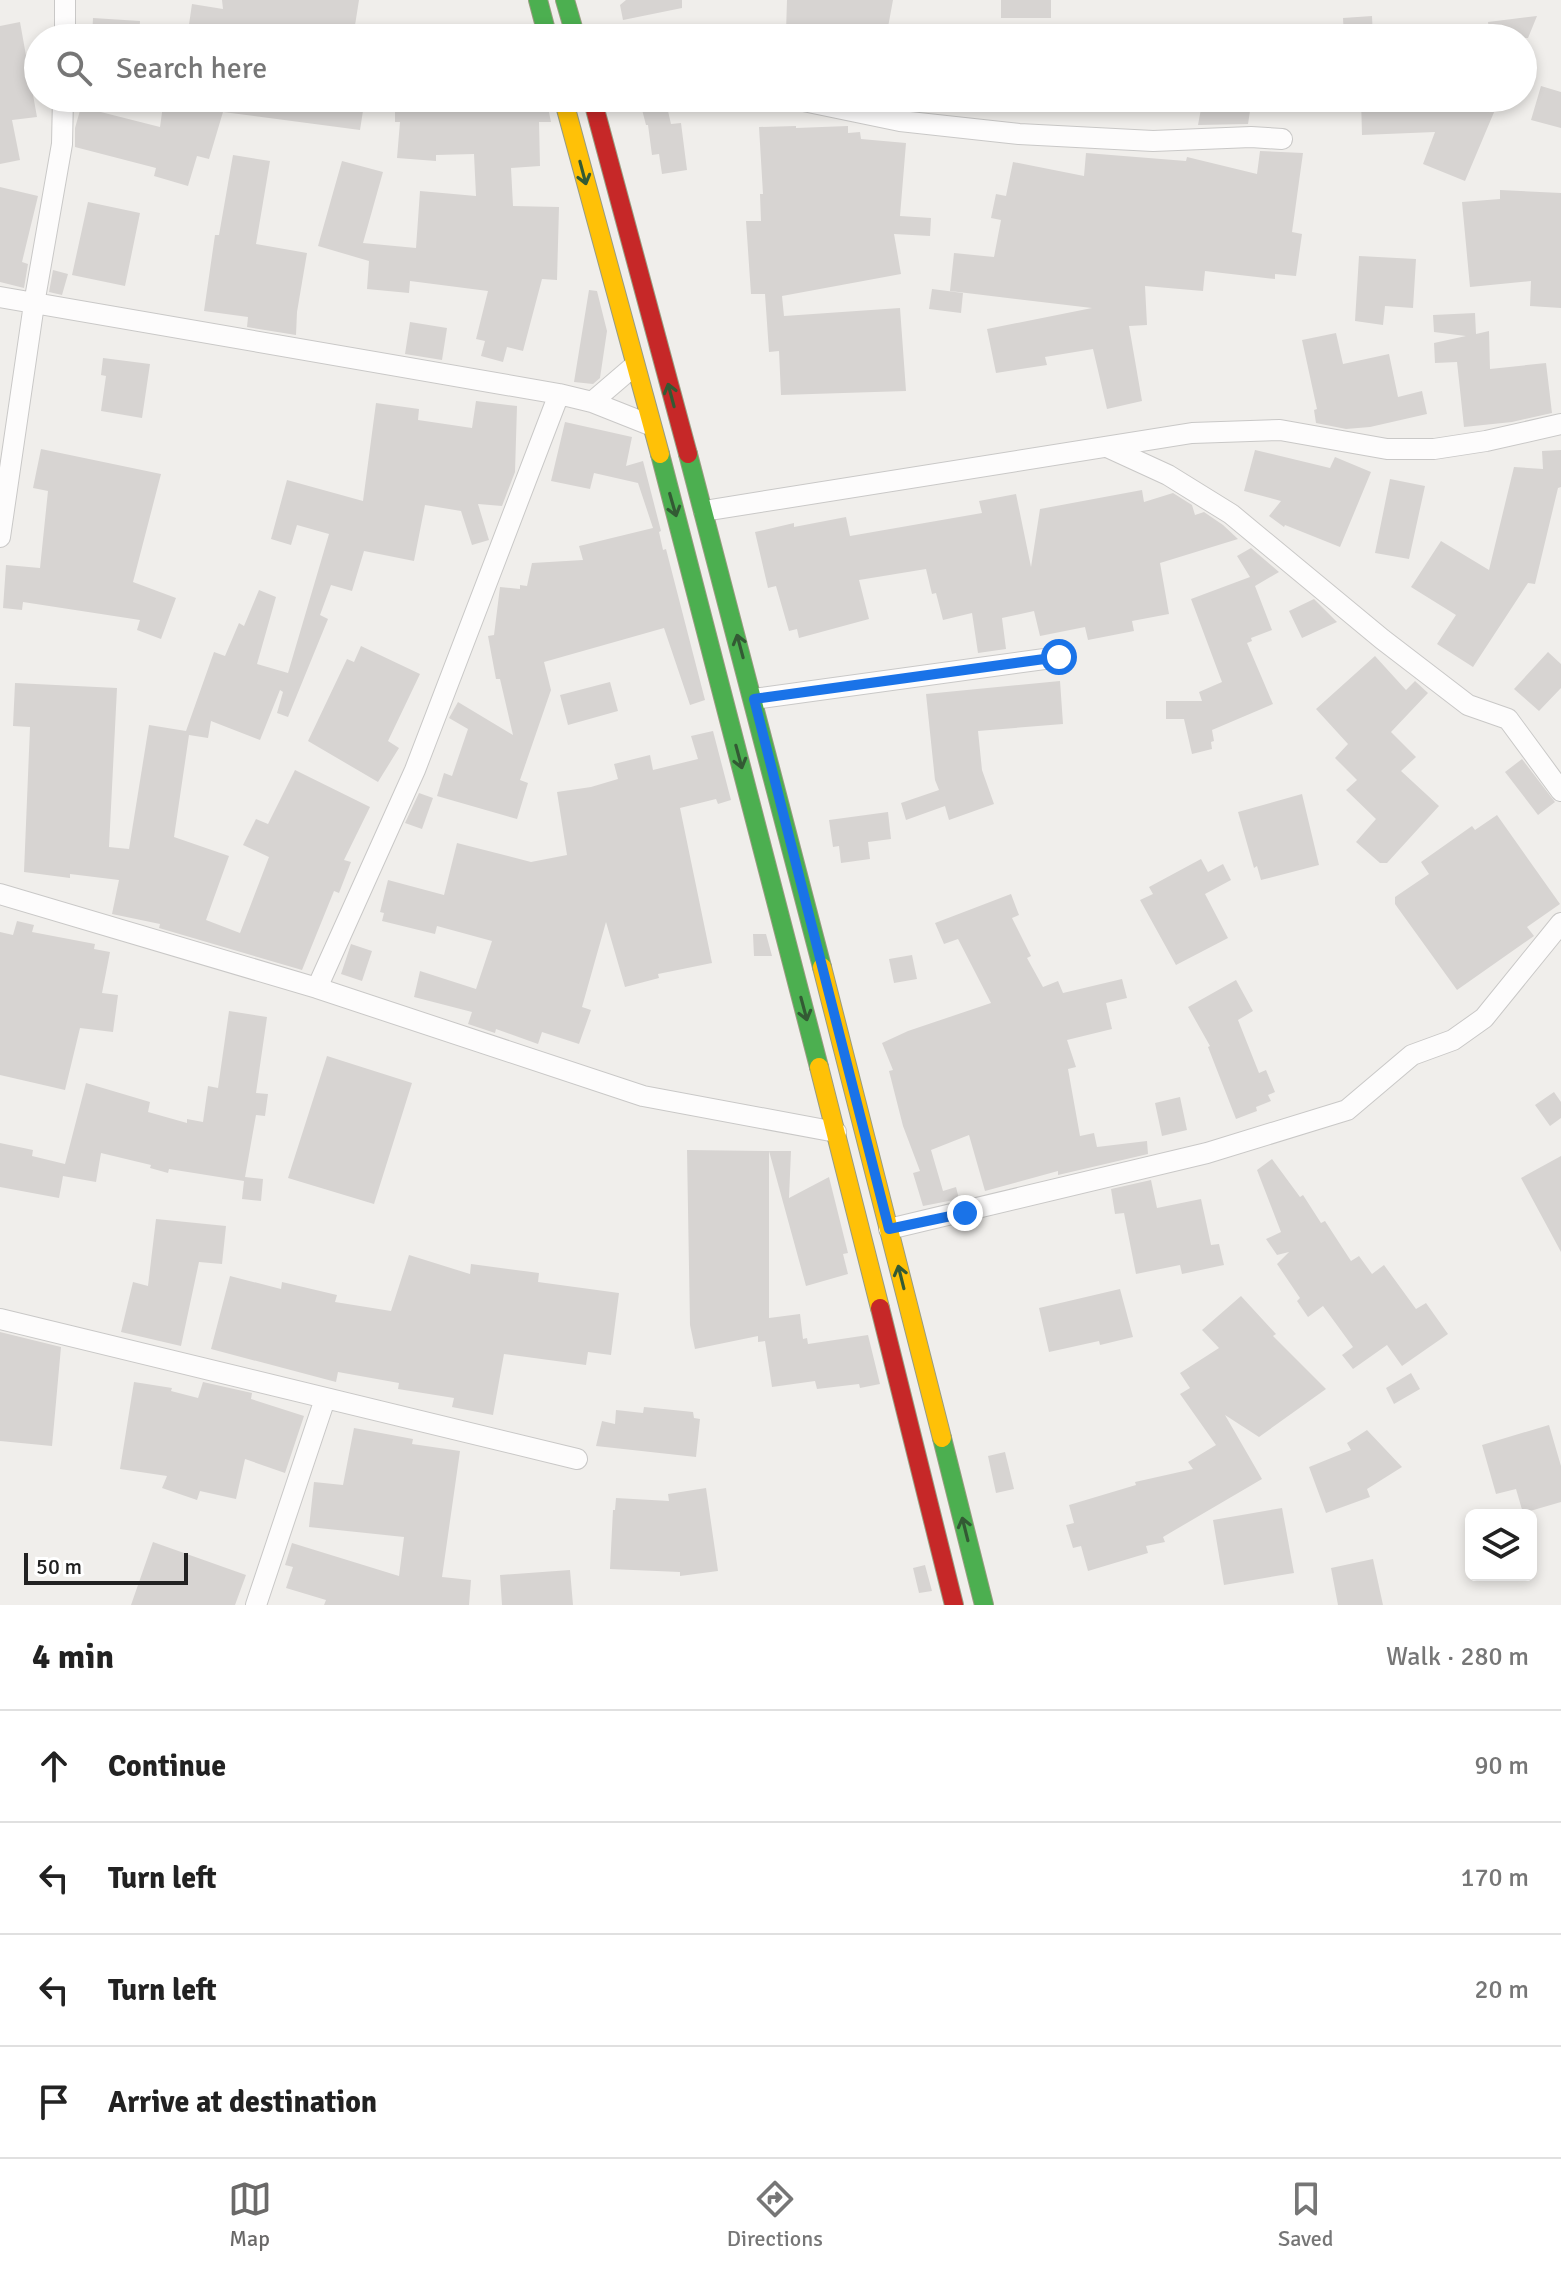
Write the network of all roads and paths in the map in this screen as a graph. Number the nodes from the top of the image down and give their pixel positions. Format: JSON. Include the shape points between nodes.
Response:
{"nodes":[{"id":1,"x":65,"y":0,"type":"edge"},
{"id":2,"x":538,"y":0,"type":"edge"},
{"id":3,"x":565,"y":0,"type":"edge"},
{"id":4,"x":65,"y":24,"type":"edge"},
{"id":5,"x":544,"y":24,"type":"edge"},
{"id":6,"x":572,"y":24,"type":"edge"},
{"id":7,"x":63,"y":112,"type":"edge"},
{"id":8,"x":567,"y":112,"type":"edge"},
{"id":9,"x":596,"y":112,"type":"edge"},
{"id":10,"x":857,"y":112,"type":"edge"},
{"id":11,"x":1282,"y":139,"type":"dead end"},
{"id":12,"x":0,"y":297,"type":"edge"},
{"id":13,"x":34,"y":304,"type":"junction"},
{"id":14,"x":634,"y":366,"type":"junction"},
{"id":15,"x":559,"y":394,"type":"junction"},
{"id":16,"x":592,"y":402,"type":"junction"},
{"id":17,"x":1561,"y":424,"type":"edge"},
{"id":18,"x":650,"y":425,"type":"junction"},
{"id":19,"x":1107,"y":447,"type":"junction"},
{"id":20,"x":704,"y":511,"type":"junction"},
{"id":21,"x":0,"y":537,"type":"edge"},
{"id":22,"x":1059,"y":657,"type":"dead end"},
{"id":23,"x":754,"y":699,"type":"junction"},
{"id":24,"x":1561,"y":791,"type":"edge"},
{"id":25,"x":0,"y":894,"type":"edge"},
{"id":26,"x":1561,"y":923,"type":"edge"},
{"id":27,"x":317,"y":988,"type":"junction"},
{"id":28,"x":836,"y":1132,"type":"junction"},
{"id":29,"x":889,"y":1229,"type":"junction"},
{"id":30,"x":0,"y":1319,"type":"edge"},
{"id":31,"x":325,"y":1399,"type":"junction"},
{"id":32,"x":577,"y":1459,"type":"dead end"},
{"id":33,"x":256,"y":1605,"type":"edge"},
{"id":34,"x":954,"y":1605,"type":"edge"},
{"id":35,"x":984,"y":1605,"type":"edge"}],
"edges":[{"from":1,"to":4,"type":"street"},
{"from":2,"to":5,"type":"street"},
{"from":3,"to":6,"type":"street"},
{"from":7,"to":13,"type":"street","via":[[62,144]]},
{"from":8,"to":14,"type":"street","one_way":true},
{"from":20,"to":9,"type":"street","one_way":true},
{"from":10,"to":11,"type":"street","via":[[1019,134],[1153,141]]},
{"from":12,"to":13,"type":"street"},
{"from":13,"to":15,"type":"street"},
{"from":13,"to":21,"type":"street"},
{"from":14,"to":16,"type":"street"},
{"from":14,"to":18,"type":"street"},
{"from":15,"to":16,"type":"street"},
{"from":15,"to":27,"type":"street","via":[[415,770]]},
{"from":16,"to":18,"type":"street"},
{"from":17,"to":19,"type":"street","via":[[1434,449],[1387,449],[1280,430],[1192,433]]},
{"from":18,"to":28,"type":"street","one_way":true},
{"from":19,"to":20,"type":"street"},
{"from":19,"to":24,"type":"street","via":[[1168,475],[1231,514],[1468,705],[1508,719]]},
{"from":23,"to":20,"type":"street","one_way":true},
{"from":22,"to":23,"type":"street"},
{"from":23,"to":29,"type":"street"},
{"from":25,"to":27,"type":"street"},
{"from":26,"to":29,"type":"street","via":[[1484,1018],[1453,1040],[1412,1055],[1347,1110],[1207,1153]]},
{"from":27,"to":28,"type":"street","via":[[643,1096]]},
{"from":28,"to":34,"type":"street"},
{"from":35,"to":29,"type":"street","one_way":true},
{"from":30,"to":31,"type":"street"},
{"from":31,"to":32,"type":"street"},
{"from":31,"to":33,"type":"street"}]}
